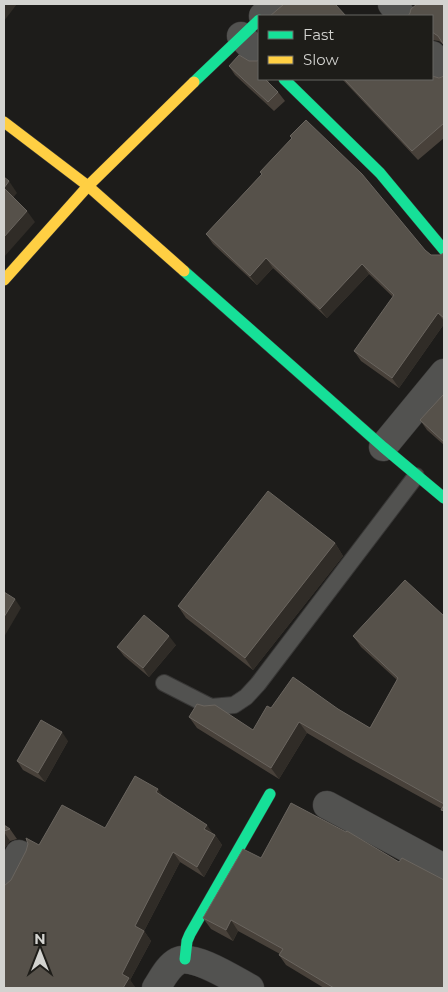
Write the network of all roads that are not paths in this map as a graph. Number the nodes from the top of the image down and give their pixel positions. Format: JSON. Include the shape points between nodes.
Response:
{"nodes":[{"id":1,"x":277,"y":4,"type":"edge"},
{"id":2,"x":392,"y":4,"type":"edge"},
{"id":3,"x":264,"y":15,"type":"edge"},
{"id":4,"x":401,"y":15,"type":"edge"},
{"id":5,"x":253,"y":37,"type":"edge"},
{"id":6,"x":433,"y":56,"type":"edge"},
{"id":7,"x":444,"y":71,"type":"edge"},
{"id":8,"x":285,"y":80,"type":"edge"},
{"id":9,"x":4,"y":122,"type":"edge"},
{"id":10,"x":88,"y":186,"type":"junction"},
{"id":11,"x":440,"y":237,"type":"edge"},
{"id":12,"x":4,"y":280,"type":"edge"},
{"id":13,"x":444,"y":373,"type":"edge"},
{"id":14,"x":383,"y":448,"type":"junction"},
{"id":15,"x":416,"y":476,"type":"junction"},
{"id":16,"x":444,"y":498,"type":"edge"},
{"id":17,"x":164,"y":683,"type":"dead end"},
{"id":18,"x":270,"y":794,"type":"dead end"},
{"id":19,"x":327,"y":804,"type":"dead end"},
{"id":20,"x":19,"y":854,"type":"dead end"},
{"id":21,"x":444,"y":868,"type":"edge"},
{"id":22,"x":4,"y":882,"type":"edge"},
{"id":23,"x":185,"y":959,"type":"junction"},
{"id":24,"x":156,"y":988,"type":"edge"},
{"id":25,"x":250,"y":988,"type":"edge"}],
"edges":[{"from":1,"to":3,"type":"street"},
{"from":2,"to":4,"type":"street"},
{"from":5,"to":10,"type":"street"},
{"from":6,"to":7,"type":"street"},
{"from":8,"to":11,"type":"street"},
{"from":9,"to":10,"type":"street"},
{"from":10,"to":12,"type":"street"},
{"from":10,"to":14,"type":"street"},
{"from":13,"to":14,"type":"street"},
{"from":14,"to":15,"type":"street"},
{"from":15,"to":16,"type":"street"},
{"from":15,"to":17,"type":"lane","via":[[246,697],[234,706],[211,707]]},
{"from":18,"to":23,"type":"street","via":[[190,934]]},
{"from":19,"to":21,"type":"street"},
{"from":20,"to":22,"type":"street"},
{"from":23,"to":24,"type":"street","via":[[166,972]]},
{"from":23,"to":25,"type":"street","via":[[209,966]]}]}
